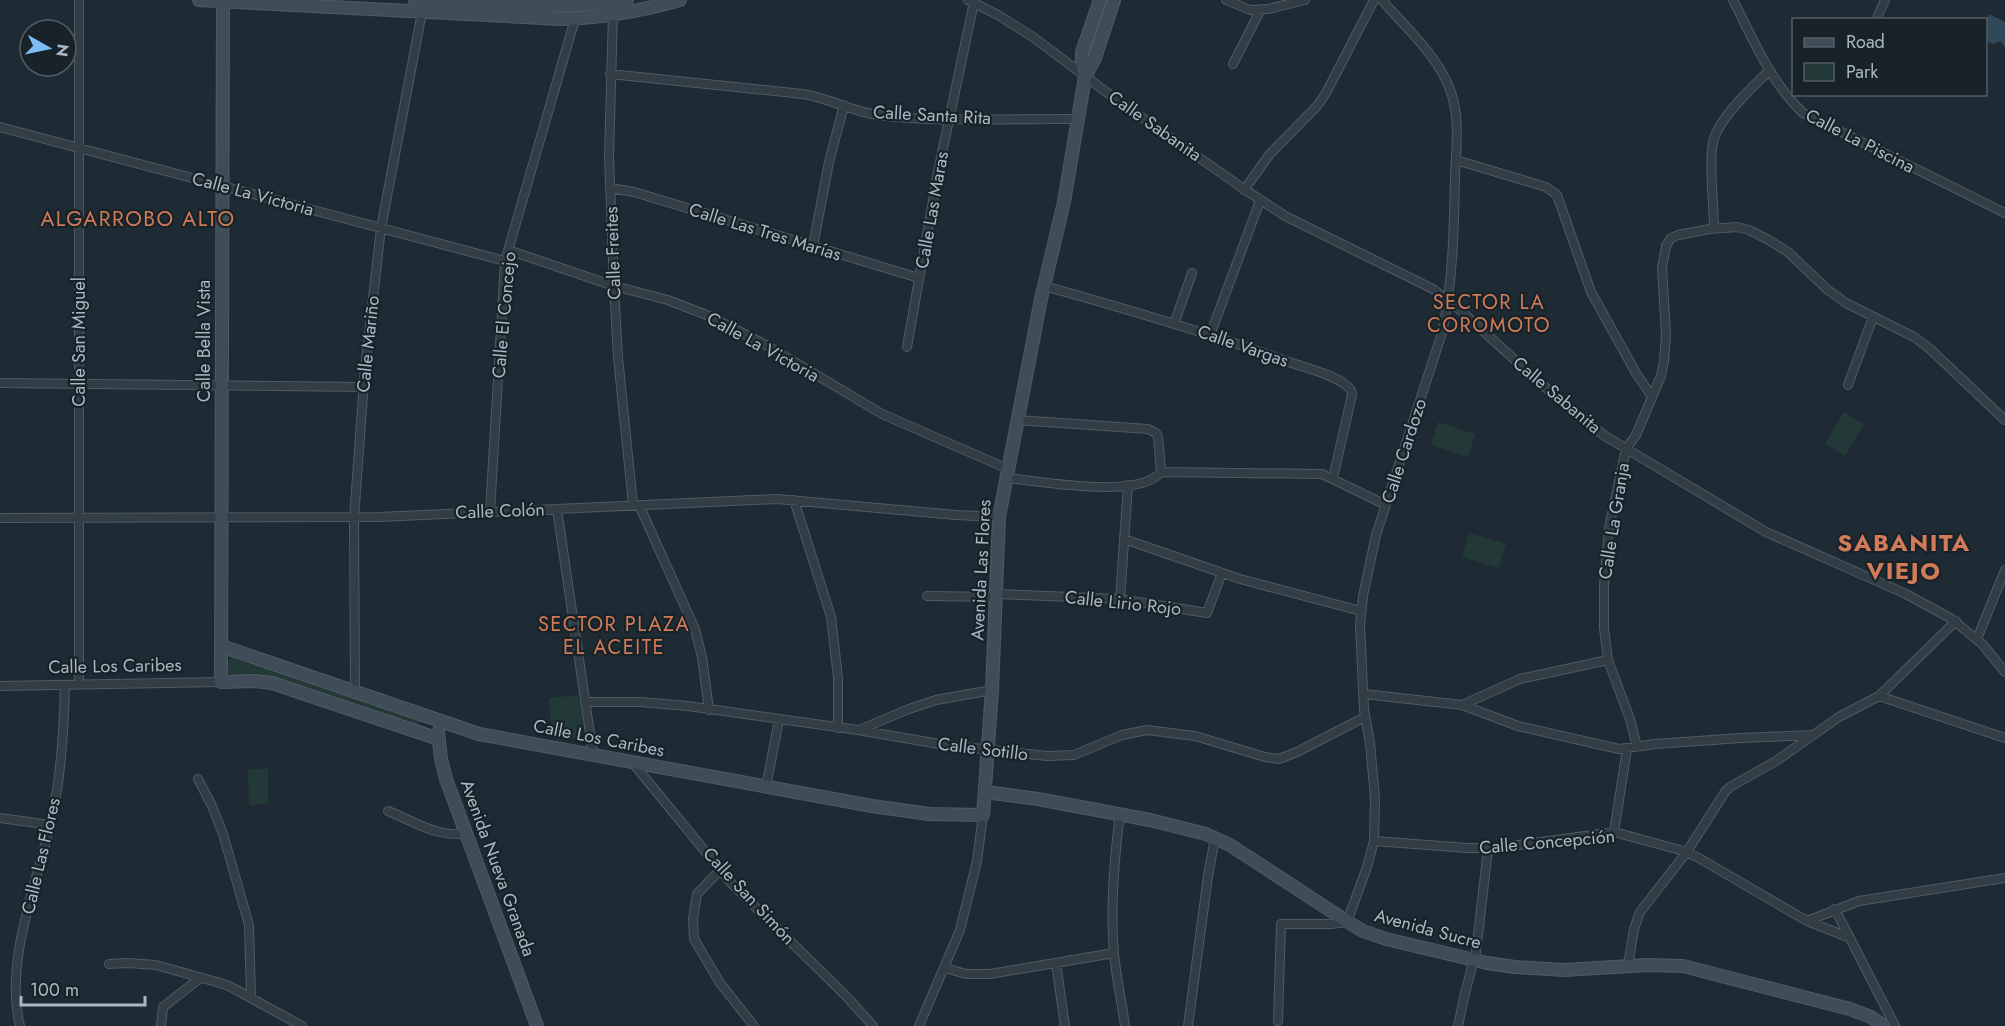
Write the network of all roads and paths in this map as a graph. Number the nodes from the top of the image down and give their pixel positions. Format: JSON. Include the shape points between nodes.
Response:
{"nodes":[{"id":1,"x":79,"y":0,"type":"edge"},
{"id":2,"x":199,"y":0,"type":"edge"},
{"id":3,"x":415,"y":0,"type":"edge"},
{"id":4,"x":680,"y":0,"type":"edge"},
{"id":5,"x":1100,"y":0,"type":"edge"},
{"id":6,"x":1114,"y":0,"type":"edge"},
{"id":7,"x":1226,"y":0,"type":"edge"},
{"id":8,"x":1305,"y":0,"type":"edge"},
{"id":9,"x":1374,"y":0,"type":"edge"},
{"id":10,"x":1382,"y":0,"type":"edge"},
{"id":11,"x":1733,"y":0,"type":"edge"},
{"id":12,"x":1885,"y":0,"type":"edge"},
{"id":13,"x":223,"y":1,"type":"edge"},
{"id":14,"x":620,"y":1,"type":"edge"},
{"id":15,"x":971,"y":1,"type":"edge"},
{"id":16,"x":424,"y":4,"type":"edge"},
{"id":17,"x":1261,"y":9,"type":"junction"},
{"id":18,"x":612,"y":15,"type":"junction"},
{"id":19,"x":1877,"y":18,"type":"edge"},
{"id":20,"x":575,"y":19,"type":"junction"},
{"id":21,"x":1233,"y":64,"type":"dead end"},
{"id":22,"x":1770,"y":70,"type":"junction"},
{"id":23,"x":610,"y":74,"type":"junction"},
{"id":24,"x":1085,"y":77,"type":"junction"},
{"id":25,"x":844,"y":105,"type":"junction"},
{"id":26,"x":949,"y":119,"type":"junction"},
{"id":27,"x":1077,"y":119,"type":"junction"},
{"id":28,"x":0,"y":127,"type":"edge"},
{"id":29,"x":79,"y":148,"type":"junction"},
{"id":30,"x":1456,"y":160,"type":"junction"},
{"id":31,"x":223,"y":185,"type":"junction"},
{"id":32,"x":610,"y":188,"type":"junction"},
{"id":33,"x":1244,"y":190,"type":"junction"},
{"id":34,"x":1260,"y":201,"type":"junction"},
{"id":35,"x":2005,"y":213,"type":"edge"},
{"id":36,"x":381,"y":228,"type":"junction"},
{"id":37,"x":1714,"y":228,"type":"junction"},
{"id":38,"x":813,"y":246,"type":"junction"},
{"id":39,"x":508,"y":250,"type":"junction"},
{"id":40,"x":505,"y":261,"type":"junction"},
{"id":41,"x":1192,"y":273,"type":"dead end"},
{"id":42,"x":920,"y":278,"type":"junction"},
{"id":43,"x":614,"y":286,"type":"junction"},
{"id":44,"x":1044,"y":286,"type":"junction"},
{"id":45,"x":1448,"y":300,"type":"junction"},
{"id":46,"x":1873,"y":316,"type":"junction"},
{"id":47,"x":1174,"y":324,"type":"junction"},
{"id":48,"x":1210,"y":335,"type":"junction"},
{"id":49,"x":907,"y":347,"type":"dead end"},
{"id":50,"x":0,"y":383,"type":"edge"},
{"id":51,"x":78,"y":384,"type":"junction"},
{"id":52,"x":222,"y":385,"type":"junction"},
{"id":53,"x":1848,"y":385,"type":"dead end"},
{"id":54,"x":363,"y":387,"type":"junction"},
{"id":55,"x":1652,"y":397,"type":"junction"},
{"id":56,"x":1017,"y":420,"type":"junction"},
{"id":57,"x":2005,"y":420,"type":"edge"},
{"id":58,"x":1626,"y":448,"type":"junction"},
{"id":59,"x":1161,"y":472,"type":"junction"},
{"id":60,"x":1007,"y":473,"type":"junction"},
{"id":61,"x":1333,"y":478,"type":"junction"},
{"id":62,"x":1128,"y":485,"type":"junction"},
{"id":63,"x":794,"y":500,"type":"junction"},
{"id":64,"x":636,"y":505,"type":"junction"},
{"id":65,"x":1386,"y":505,"type":"junction"},
{"id":66,"x":557,"y":509,"type":"junction"},
{"id":67,"x":490,"y":512,"type":"junction"},
{"id":68,"x":999,"y":517,"type":"junction"},
{"id":69,"x":0,"y":518,"type":"edge"},
{"id":70,"x":79,"y":518,"type":"junction"},
{"id":71,"x":354,"y":518,"type":"junction"},
{"id":72,"x":221,"y":519,"type":"junction"},
{"id":73,"x":1124,"y":538,"type":"junction"},
{"id":74,"x":2005,"y":572,"type":"edge"},
{"id":75,"x":1222,"y":573,"type":"junction"},
{"id":76,"x":997,"y":595,"type":"junction"},
{"id":77,"x":927,"y":596,"type":"dead end"},
{"id":78,"x":1120,"y":599,"type":"junction"},
{"id":79,"x":1361,"y":611,"type":"junction"},
{"id":80,"x":1956,"y":621,"type":"junction"},
{"id":81,"x":1977,"y":639,"type":"junction"},
{"id":82,"x":221,"y":646,"type":"junction"},
{"id":83,"x":1608,"y":660,"type":"junction"},
{"id":84,"x":2005,"y":672,"type":"edge"},
{"id":85,"x":220,"y":682,"type":"junction"},
{"id":86,"x":79,"y":684,"type":"junction"},
{"id":87,"x":65,"y":685,"type":"junction"},
{"id":88,"x":0,"y":686,"type":"edge"},
{"id":89,"x":992,"y":690,"type":"junction"},
{"id":90,"x":355,"y":692,"type":"junction"},
{"id":91,"x":1364,"y":694,"type":"junction"},
{"id":92,"x":1879,"y":696,"type":"junction"},
{"id":93,"x":585,"y":702,"type":"junction"},
{"id":94,"x":1462,"y":705,"type":"junction"},
{"id":95,"x":709,"y":710,"type":"junction"},
{"id":96,"x":1365,"y":717,"type":"junction"},
{"id":97,"x":437,"y":719,"type":"junction"},
{"id":98,"x":779,"y":720,"type":"junction"},
{"id":99,"x":838,"y":728,"type":"junction"},
{"id":100,"x":858,"y":730,"type":"junction"},
{"id":101,"x":1814,"y":735,"type":"junction"},
{"id":102,"x":2005,"y":738,"type":"edge"},
{"id":103,"x":439,"y":739,"type":"junction"},
{"id":104,"x":1637,"y":747,"type":"junction"},
{"id":105,"x":1628,"y":749,"type":"junction"},
{"id":106,"x":988,"y":751,"type":"junction"},
{"id":107,"x":593,"y":754,"type":"junction"},
{"id":108,"x":631,"y":761,"type":"junction"},
{"id":109,"x":198,"y":780,"type":"dead end"},
{"id":110,"x":766,"y":787,"type":"junction"},
{"id":111,"x":985,"y":792,"type":"junction"},
{"id":112,"x":388,"y":811,"type":"dead end"},
{"id":113,"x":983,"y":814,"type":"junction"},
{"id":114,"x":1120,"y":814,"type":"junction"},
{"id":115,"x":0,"y":818,"type":"edge"},
{"id":116,"x":50,"y":825,"type":"junction"},
{"id":117,"x":1614,"y":832,"type":"junction"},
{"id":118,"x":466,"y":834,"type":"junction"},
{"id":119,"x":1215,"y":838,"type":"junction"},
{"id":120,"x":1374,"y":841,"type":"junction"},
{"id":121,"x":1488,"y":849,"type":"junction"},
{"id":122,"x":1686,"y":853,"type":"junction"},
{"id":123,"x":720,"y":870,"type":"junction"},
{"id":124,"x":2005,"y":878,"type":"edge"},
{"id":125,"x":1835,"y":909,"type":"junction"},
{"id":126,"x":1806,"y":921,"type":"junction"},
{"id":127,"x":1347,"y":922,"type":"junction"},
{"id":128,"x":1848,"y":937,"type":"junction"},
{"id":129,"x":1114,"y":954,"type":"junction"},
{"id":130,"x":1474,"y":960,"type":"junction"},
{"id":131,"x":1056,"y":963,"type":"junction"},
{"id":132,"x":109,"y":964,"type":"dead end"},
{"id":133,"x":1628,"y":966,"type":"junction"},
{"id":134,"x":945,"y":968,"type":"junction"},
{"id":135,"x":199,"y":978,"type":"junction"},
{"id":136,"x":251,"y":998,"type":"junction"},
{"id":137,"x":1278,"y":1021,"type":"dead end"},
{"id":138,"x":20,"y":1026,"type":"edge"},
{"id":139,"x":161,"y":1026,"type":"edge"},
{"id":140,"x":302,"y":1026,"type":"edge"},
{"id":141,"x":537,"y":1026,"type":"edge"},
{"id":142,"x":754,"y":1026,"type":"edge"},
{"id":143,"x":873,"y":1026,"type":"edge"},
{"id":144,"x":919,"y":1026,"type":"edge"},
{"id":145,"x":1065,"y":1026,"type":"edge"},
{"id":146,"x":1125,"y":1026,"type":"edge"},
{"id":147,"x":1188,"y":1026,"type":"edge"},
{"id":148,"x":1458,"y":1026,"type":"edge"},
{"id":149,"x":1884,"y":1026,"type":"edge"},
{"id":150,"x":1894,"y":1026,"type":"edge"}],
"edges":[{"from":1,"to":29,"type":"street","name":"Calle San Miguel"},
{"from":2,"to":13,"type":"street"},
{"from":3,"to":16,"type":"street"},
{"from":4,"to":18,"type":"street"},
{"from":5,"to":24,"type":"street","name":"Avenida Las Flores","via":[[1082,52]]},
{"from":6,"to":24,"type":"street","name":"Avenida Las Flores"},
{"from":7,"to":17,"type":"street","via":[[1246,9]]},
{"from":8,"to":17,"type":"street"},
{"from":9,"to":33,"type":"street","via":[[1326,93],[1270,154]]},
{"from":10,"to":30,"type":"street","name":"Calle Cardozo","via":[[1437,64],[1449,85],[1456,111]]},
{"from":11,"to":22,"type":"street","name":"Calle La Piscina"},
{"from":12,"to":19,"type":"street"},
{"from":13,"to":16,"type":"street"},
{"from":13,"to":31,"type":"street","name":"Calle Bella Vista"},
{"from":14,"to":16,"type":"street","via":[[561,7]]},
{"from":14,"to":18,"type":"street","name":"Calle Freites"},
{"from":15,"to":24,"type":"street","name":"Calle Sabanita","via":[[1033,37]]},
{"from":15,"to":26,"type":"street","name":"Calle Las Maras"},
{"from":16,"to":20,"type":"street"},
{"from":16,"to":36,"type":"street","name":"Calle Mariño"},
{"from":17,"to":21,"type":"street"},
{"from":18,"to":20,"type":"street"},
{"from":18,"to":23,"type":"street","name":"Calle Freites"},
{"from":20,"to":39,"type":"street","name":"Calle El Concejo"},
{"from":22,"to":35,"type":"street","name":"Calle La Piscina","via":[[1787,97],[1812,119]]},
{"from":22,"to":37,"type":"street","via":[[1737,103],[1714,136]]},
{"from":23,"to":25,"type":"street","name":"Calle Santa Rita","via":[[803,94]]},
{"from":23,"to":32,"type":"street","name":"Calle Freites"},
{"from":24,"to":27,"type":"street","name":"Avenida Las Flores"},
{"from":24,"to":33,"type":"street","name":"Calle Sabanita"},
{"from":25,"to":26,"type":"street","name":"Calle Santa Rita","via":[[879,115]]},
{"from":25,"to":38,"type":"street"},
{"from":26,"to":27,"type":"street","name":"Calle Santa Rita"},
{"from":26,"to":42,"type":"street","name":"Calle Las Maras"},
{"from":27,"to":44,"type":"street","name":"Avenida Las Flores","via":[[1065,202]]},
{"from":28,"to":29,"type":"street","name":"Calle La Victoria"},
{"from":29,"to":31,"type":"street","name":"Calle La Victoria"},
{"from":29,"to":51,"type":"street","name":"Calle San Miguel"},
{"from":30,"to":45,"type":"street","name":"Calle Cardozo"},
{"from":30,"to":55,"type":"street","via":[[1545,187],[1557,195],[1591,292]]},
{"from":31,"to":36,"type":"street","name":"Calle La Victoria"},
{"from":31,"to":52,"type":"street","name":"Calle Bella Vista"},
{"from":32,"to":38,"type":"street","name":"Calle Las Tres Marías"},
{"from":32,"to":43,"type":"street","name":"Calle Freites"},
{"from":33,"to":34,"type":"street","name":"Calle Sabanita"},
{"from":34,"to":45,"type":"street","name":"Calle Sabanita"},
{"from":34,"to":48,"type":"street"},
{"from":36,"to":40,"type":"street","name":"Calle La Victoria"},
{"from":36,"to":54,"type":"street","name":"Calle Mariño"},
{"from":37,"to":46,"type":"street","via":[[1744,228],[1767,239],[1788,252],[1838,297]]},
{"from":37,"to":55,"type":"street","name":"Calle La Granja","via":[[1674,236],[1666,246],[1662,283],[1666,349]]},
{"from":38,"to":42,"type":"street","name":"Calle Las Tres Marías"},
{"from":39,"to":40,"type":"street","name":"Calle El Concejo"},
{"from":39,"to":43,"type":"street","name":"Calle La Victoria"},
{"from":40,"to":67,"type":"street","name":"Calle El Concejo"},
{"from":41,"to":47,"type":"street"},
{"from":42,"to":49,"type":"street","name":"Calle Las Maras"},
{"from":43,"to":60,"type":"street","name":"Calle La Victoria","via":[[710,316],[882,414]]},
{"from":43,"to":64,"type":"street","name":"Calle Freites","via":[[618,357]]},
{"from":44,"to":47,"type":"street","name":"Calle Vargas"},
{"from":44,"to":56,"type":"street","name":"Avenida Las Flores"},
{"from":45,"to":58,"type":"street","name":"Calle Sabanita","via":[[1588,424]]},
{"from":45,"to":65,"type":"street","name":"Calle Cardozo","via":[[1442,333]]},
{"from":46,"to":53,"type":"street"},
{"from":46,"to":57,"type":"street","via":[[1929,348]]},
{"from":47,"to":48,"type":"street","name":"Calle Vargas"},
{"from":48,"to":61,"type":"street","name":"Calle Vargas","via":[[1317,372],[1349,388],[1351,401]]},
{"from":50,"to":51,"type":"street"},
{"from":51,"to":52,"type":"street"},
{"from":51,"to":70,"type":"street","name":"Calle San Miguel"},
{"from":52,"to":54,"type":"street"},
{"from":52,"to":72,"type":"street","name":"Calle Bella Vista"},
{"from":54,"to":71,"type":"street","name":"Calle Mariño"},
{"from":55,"to":58,"type":"street","name":"Calle La Granja","via":[[1636,435]]},
{"from":56,"to":59,"type":"street","via":[[1148,429],[1158,437]]},
{"from":56,"to":60,"type":"street","name":"Avenida Las Flores"},
{"from":58,"to":80,"type":"street","name":"Calle Sabanita","via":[[1766,532],[1906,594]]},
{"from":58,"to":83,"type":"street","name":"Calle La Granja","via":[[1606,556],[1603,608]]},
{"from":59,"to":61,"type":"street","via":[[1316,473]]},
{"from":59,"to":62,"type":"street","name":"Calle La Victoria","via":[[1155,478]]},
{"from":60,"to":62,"type":"street","name":"Calle La Victoria","via":[[1089,487]]},
{"from":60,"to":68,"type":"street","name":"Avenida Las Flores"},
{"from":61,"to":65,"type":"street"},
{"from":62,"to":73,"type":"street"},
{"from":63,"to":64,"type":"street","name":"Calle Colón"},
{"from":63,"to":68,"type":"street","name":"Calle Colón"},
{"from":63,"to":99,"type":"street","via":[[831,617],[838,678]]},
{"from":64,"to":66,"type":"street","name":"Calle Colón"},
{"from":64,"to":95,"type":"street","name":"Calle Freites","via":[[695,629]]},
{"from":65,"to":79,"type":"street","name":"Calle Cardozo","via":[[1372,551]]},
{"from":66,"to":67,"type":"street","name":"Calle Colón"},
{"from":66,"to":93,"type":"street"},
{"from":67,"to":71,"type":"street","name":"Calle Colón"},
{"from":68,"to":76,"type":"street","name":"Avenida Las Flores"},
{"from":69,"to":70,"type":"street","name":"Calle Colón"},
{"from":70,"to":72,"type":"street","name":"Calle Colón"},
{"from":70,"to":86,"type":"street","name":"Calle San Miguel"},
{"from":71,"to":72,"type":"street","name":"Calle Colón"},
{"from":71,"to":90,"type":"street","name":"Calle Mariño"},
{"from":72,"to":82,"type":"street","name":"Calle Bella Vista"},
{"from":73,"to":75,"type":"street"},
{"from":73,"to":78,"type":"street"},
{"from":74,"to":81,"type":"street"},
{"from":75,"to":78,"type":"street","name":"Calle Lirio Rojo","via":[[1207,613]]},
{"from":75,"to":79,"type":"street"},
{"from":76,"to":77,"type":"street","name":"Calle Lirio Rojo"},
{"from":76,"to":78,"type":"street","name":"Calle Lirio Rojo"},
{"from":76,"to":89,"type":"street","name":"Avenida Las Flores"},
{"from":79,"to":91,"type":"street","name":"Calle Cardozo"},
{"from":80,"to":81,"type":"street","name":"Calle Sabanita"},
{"from":80,"to":92,"type":"street"},
{"from":81,"to":84,"type":"street","name":"Calle Sabanita"},
{"from":82,"to":85,"type":"street","name":"Calle Bella Vista"},
{"from":82,"to":90,"type":"street","name":"Calle Los Caribes"},
{"from":83,"to":94,"type":"street","via":[[1520,679]]},
{"from":83,"to":104,"type":"street","name":"Calle La Granja"},
{"from":85,"to":86,"type":"street","name":"Calle Los Caribes"},
{"from":85,"to":103,"type":"street","name":"Calle Los Caribes","via":[[272,683]]},
{"from":86,"to":87,"type":"street","name":"Calle Los Caribes"},
{"from":87,"to":88,"type":"street","name":"Calle Los Caribes"},
{"from":87,"to":116,"type":"street","name":"Calle Las Flores","via":[[62,756]]},
{"from":89,"to":100,"type":"street","via":[[936,700]]},
{"from":89,"to":106,"type":"street","name":"Avenida Las Flores"},
{"from":90,"to":97,"type":"street","name":"Calle Los Caribes"},
{"from":91,"to":94,"type":"street"},
{"from":91,"to":96,"type":"street","name":"Calle Cardozo"},
{"from":92,"to":101,"type":"street"},
{"from":92,"to":102,"type":"street"},
{"from":93,"to":95,"type":"street","name":"Calle Sotillo","via":[[639,702]]},
{"from":93,"to":107,"type":"street"},
{"from":94,"to":105,"type":"street","via":[[1539,732]]},
{"from":95,"to":98,"type":"street","name":"Calle Sotillo"},
{"from":96,"to":106,"type":"street","name":"Calle Sotillo","via":[[1279,759],[1195,736],[1160,731],[1122,735],[1074,755]]},
{"from":96,"to":120,"type":"street","name":"Calle Cardozo","via":[[1373,770]]},
{"from":97,"to":103,"type":"street","name":"Avenida Nueva Granada"},
{"from":97,"to":107,"type":"street","name":"Calle Los Caribes","via":[[479,734]]},
{"from":98,"to":99,"type":"street","name":"Calle Sotillo"},
{"from":98,"to":110,"type":"street"},
{"from":99,"to":100,"type":"street","name":"Calle Sotillo"},
{"from":100,"to":106,"type":"street","name":"Calle Sotillo"},
{"from":101,"to":104,"type":"street"},
{"from":101,"to":122,"type":"street","via":[[1730,787]]},
{"from":103,"to":118,"type":"street","name":"Avenida Nueva Granada","via":[[446,779]]},
{"from":104,"to":105,"type":"street"},
{"from":105,"to":117,"type":"street"},
{"from":106,"to":111,"type":"street","name":"Avenida Las Flores"},
{"from":107,"to":108,"type":"street","name":"Calle Los Caribes"},
{"from":108,"to":110,"type":"street","name":"Calle Los Caribes"},
{"from":108,"to":123,"type":"street","name":"Calle San Simón"},
{"from":109,"to":136,"type":"street","via":[[223,834],[249,925]]},
{"from":110,"to":113,"type":"street","name":"Calle Los Caribes","via":[[917,813]]},
{"from":111,"to":113,"type":"street","name":"Avenida Las Flores"},
{"from":111,"to":114,"type":"street","name":"Avenida Sucre"},
{"from":112,"to":118,"type":"street","via":[[443,834]]},
{"from":113,"to":134,"type":"street","name":"Avenida Las Flores","via":[[972,883]]},
{"from":114,"to":119,"type":"street","name":"Avenida Sucre"},
{"from":114,"to":129,"type":"street","via":[[1113,876]]},
{"from":115,"to":116,"type":"street"},
{"from":116,"to":138,"type":"street","name":"Calle Las Flores","via":[[18,964],[15,1002]]},
{"from":117,"to":121,"type":"street","name":"Calle Concepción"},
{"from":117,"to":122,"type":"street","name":"Calle Concepción"},
{"from":118,"to":141,"type":"street","name":"Avenida Nueva Granada"},
{"from":119,"to":127,"type":"street","name":"Avenida Sucre"},
{"from":119,"to":147,"type":"street"},
{"from":120,"to":121,"type":"street","name":"Calle Concepción"},
{"from":120,"to":127,"type":"street","name":"Calle Cardozo"},
{"from":121,"to":130,"type":"street"},
{"from":122,"to":126,"type":"street","name":"Calle Concepción"},
{"from":122,"to":133,"type":"street","via":[[1640,912]]},
{"from":123,"to":142,"type":"street","via":[[697,894],[694,939],[720,983]]},
{"from":123,"to":143,"type":"street","name":"Calle San Simón"},
{"from":124,"to":125,"type":"street","via":[[1859,901]]},
{"from":125,"to":126,"type":"street"},
{"from":125,"to":128,"type":"street"},
{"from":126,"to":128,"type":"street","name":"Calle Concepción"},
{"from":127,"to":130,"type":"street","name":"Avenida Sucre","via":[[1372,934]]},
{"from":127,"to":137,"type":"street","via":[[1281,924]]},
{"from":128,"to":150,"type":"street"},
{"from":129,"to":131,"type":"street"},
{"from":129,"to":146,"type":"street"},
{"from":130,"to":133,"type":"street","name":"Avenida Sucre","via":[[1535,969]]},
{"from":130,"to":148,"type":"street"},
{"from":131,"to":134,"type":"street","via":[[977,975]]},
{"from":131,"to":145,"type":"street"},
{"from":132,"to":135,"type":"street","via":[[156,965]]},
{"from":133,"to":149,"type":"street","name":"Avenida Sucre","via":[[1669,964],[1700,969],[1851,1009]]},
{"from":134,"to":144,"type":"street","name":"Avenida Las Flores"},
{"from":135,"to":136,"type":"street","via":[[229,986]]},
{"from":135,"to":139,"type":"street","via":[[163,1007]]},
{"from":136,"to":140,"type":"street"}]}
